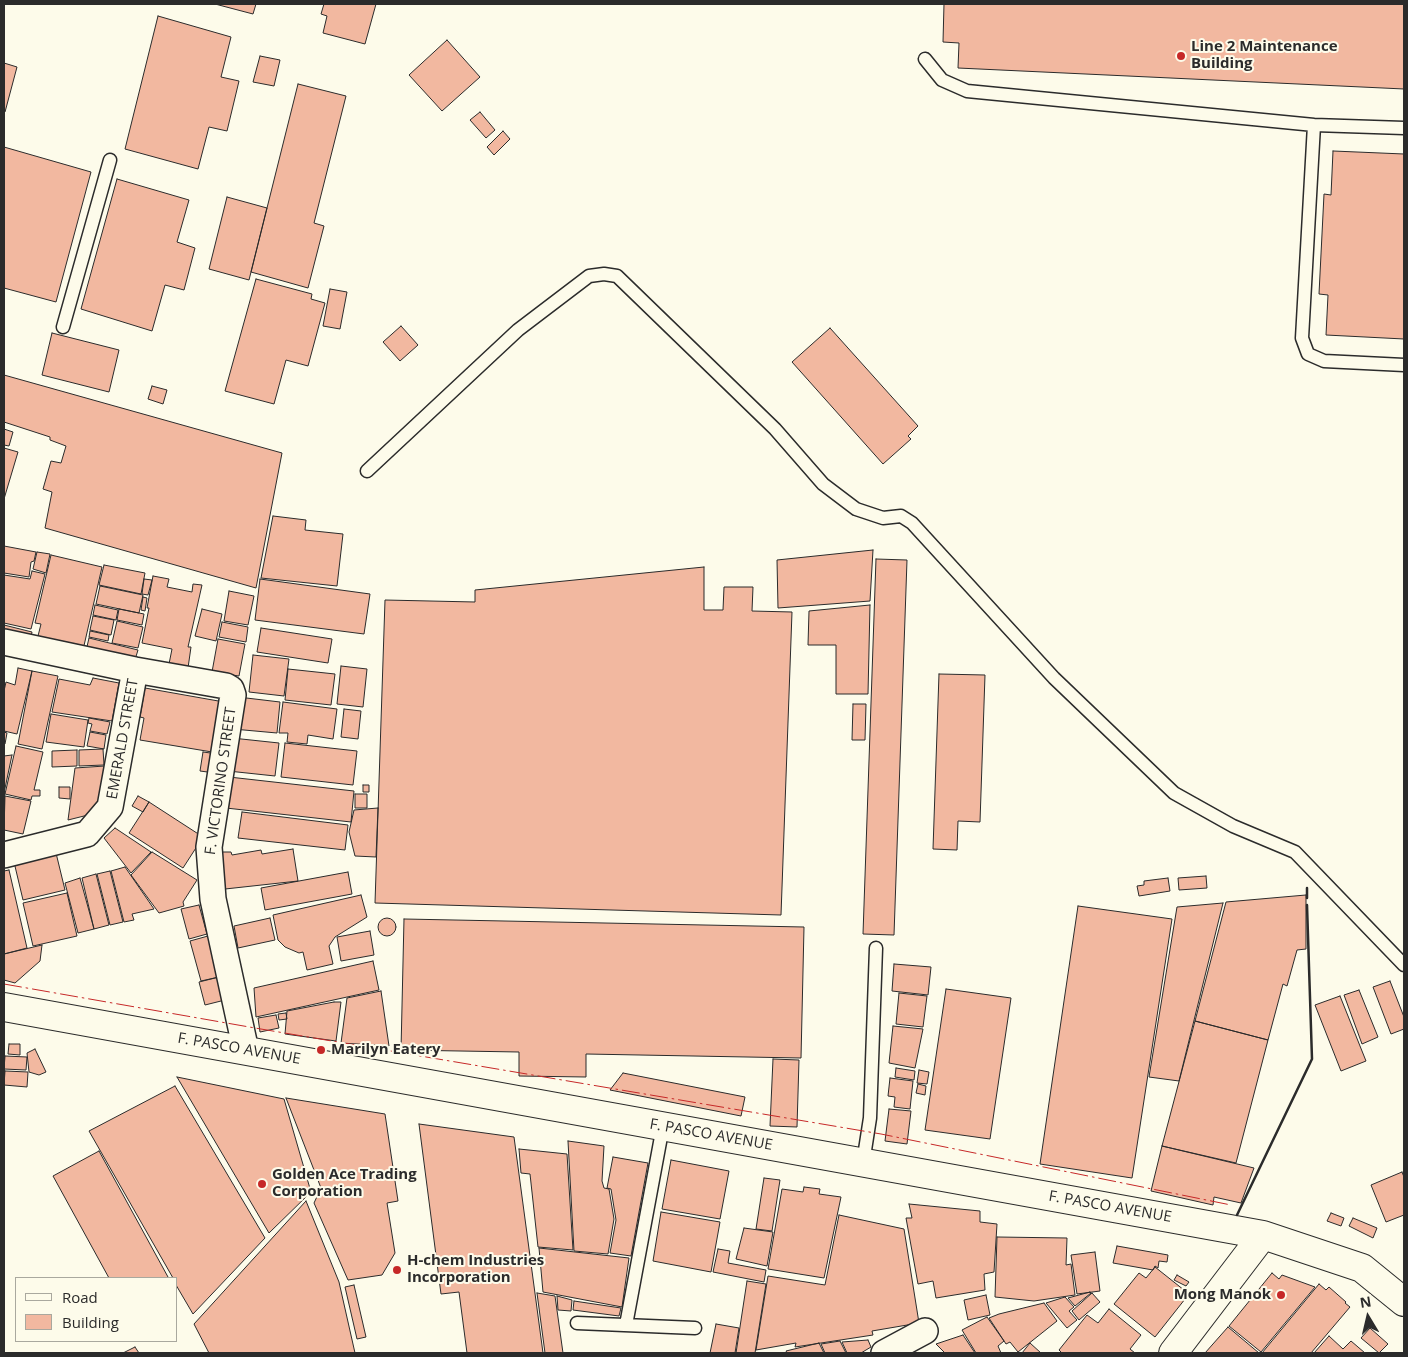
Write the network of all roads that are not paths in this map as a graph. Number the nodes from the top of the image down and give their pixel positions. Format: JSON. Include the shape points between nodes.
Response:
{"nodes":[{"id":1,"x":925,"y":59,"type":"dead end"},
{"id":2,"x":1314,"y":124,"type":"junction"},
{"id":3,"x":1404,"y":128,"type":"edge"},
{"id":4,"x":110,"y":160,"type":"dead end"},
{"id":5,"x":63,"y":327,"type":"dead end"},
{"id":6,"x":1404,"y":365,"type":"edge"},
{"id":7,"x":367,"y":471,"type":"dead end"},
{"id":8,"x":4,"y":642,"type":"edge"},
{"id":9,"x":135,"y":670,"type":"junction"},
{"id":10,"x":4,"y":855,"type":"edge"},
{"id":11,"x":876,"y":948,"type":"dead end"},
{"id":12,"x":1404,"y":965,"type":"edge"},
{"id":13,"x":4,"y":1007,"type":"edge"},
{"id":14,"x":246,"y":1051,"type":"junction"},
{"id":15,"x":663,"y":1126,"type":"junction"},
{"id":16,"x":863,"y":1163,"type":"junction"},
{"id":17,"x":1263,"y":1235,"type":"junction"},
{"id":18,"x":1404,"y":1302,"type":"edge"},
{"id":19,"x":577,"y":1323,"type":"dead end"},
{"id":20,"x":626,"y":1325,"type":"junction"},
{"id":21,"x":694,"y":1328,"type":"dead end"},
{"id":22,"x":925,"y":1331,"type":"dead end"},
{"id":23,"x":884,"y":1353,"type":"edge"},
{"id":24,"x":1173,"y":1353,"type":"edge"}],
"edges":[{"from":1,"to":2,"type":"lane","via":[[942,80],[967,91]]},
{"from":2,"to":3,"type":"lane"},
{"from":2,"to":6,"type":"lane","via":[[1302,338],[1308,354],[1324,361]]},
{"from":4,"to":5,"type":"lane"},
{"from":7,"to":12,"type":"lane","via":[[518,330],[589,276],[617,276],[776,429],[823,484],[856,509],[883,518],[901,516],[912,523],[1054,678],[1174,793],[1233,826],[1295,852]]},
{"from":8,"to":9,"type":"street"},
{"from":9,"to":10,"type":"street","name":"EMERALD STREET","via":[[110,807],[87,834]]},
{"from":9,"to":14,"type":"street","name":"F. VICTORINO STREET","via":[[226,686],[233,695],[209,848],[213,899]]},
{"from":11,"to":16,"type":"lane","via":[[870,1118]]},
{"from":13,"to":14,"type":"street","name":"F. PASCO AVENUE"},
{"from":14,"to":15,"type":"street","name":"F. PASCO AVENUE"},
{"from":15,"to":16,"type":"street","name":"F. PASCO AVENUE"},
{"from":15,"to":20,"type":"lane"},
{"from":16,"to":17,"type":"street","name":"F. PASCO AVENUE"},
{"from":17,"to":18,"type":"street","name":"F. PASCO AVENUE","via":[[1362,1268]]},
{"from":17,"to":24,"type":"street"},
{"from":19,"to":20,"type":"lane"},
{"from":20,"to":21,"type":"lane"},
{"from":22,"to":23,"type":"street"}]}
